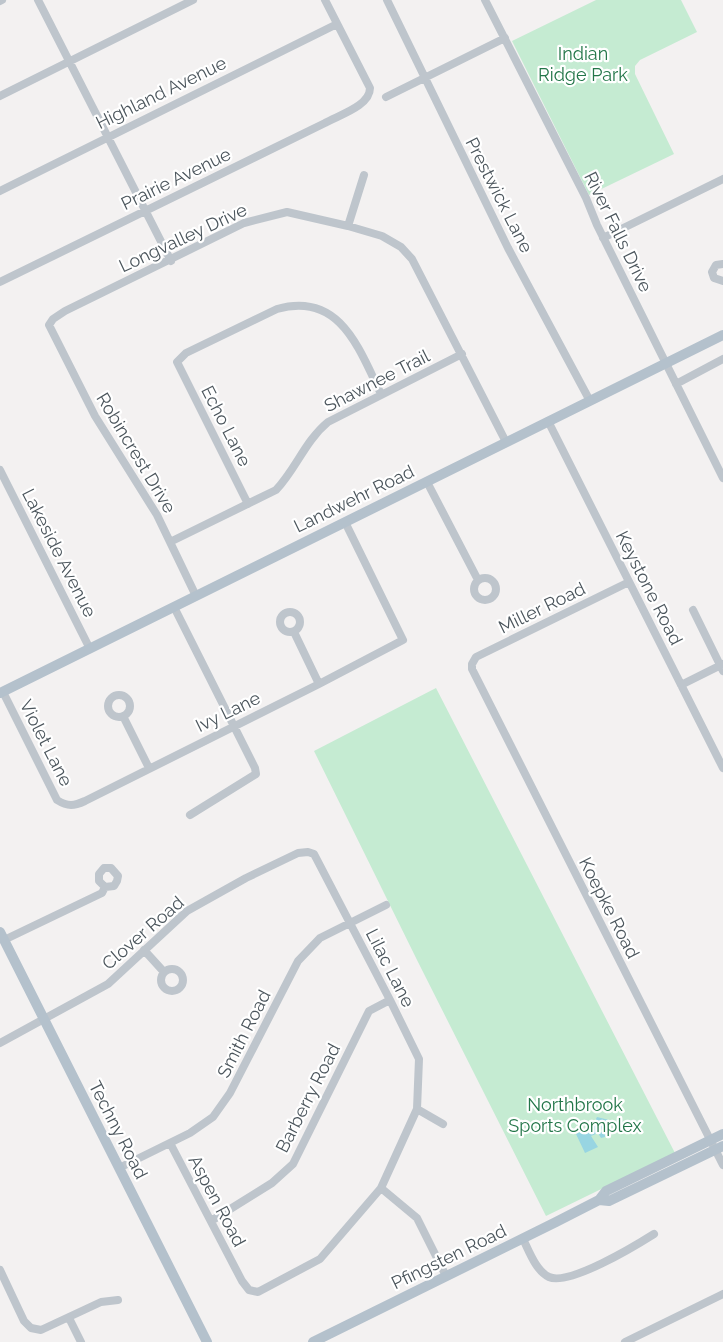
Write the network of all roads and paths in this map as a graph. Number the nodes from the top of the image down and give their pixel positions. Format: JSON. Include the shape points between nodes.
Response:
{"nodes":[{"id":1,"x":38,"y":0,"type":"edge"},
{"id":2,"x":193,"y":0,"type":"edge"},
{"id":3,"x":325,"y":0,"type":"edge"},
{"id":4,"x":387,"y":0,"type":"edge"},
{"id":5,"x":485,"y":0,"type":"edge"},
{"id":6,"x":337,"y":24,"type":"junction"},
{"id":7,"x":504,"y":38,"type":"junction"},
{"id":8,"x":68,"y":61,"type":"junction"},
{"id":9,"x":424,"y":78,"type":"junction"},
{"id":10,"x":0,"y":96,"type":"edge"},
{"id":11,"x":386,"y":97,"type":"dead end"},
{"id":12,"x":108,"y":136,"type":"junction"},
{"id":13,"x":364,"y":175,"type":"dead end"},
{"id":14,"x":723,"y":179,"type":"edge"},
{"id":15,"x":0,"y":191,"type":"edge"},
{"id":16,"x":146,"y":210,"type":"junction"},
{"id":17,"x":348,"y":226,"type":"junction"},
{"id":18,"x":603,"y":238,"type":"junction"},
{"id":19,"x":171,"y":261,"type":"junction"},
{"id":20,"x":723,"y":264,"type":"edge"},
{"id":21,"x":723,"y":281,"type":"edge"},
{"id":22,"x":0,"y":282,"type":"edge"},
{"id":23,"x":49,"y":325,"type":"joint"},
{"id":24,"x":723,"y":335,"type":"edge"},
{"id":25,"x":462,"y":354,"type":"junction"},
{"id":26,"x":723,"y":359,"type":"edge"},
{"id":27,"x":666,"y":363,"type":"junction"},
{"id":28,"x":676,"y":384,"type":"junction"},
{"id":29,"x":381,"y":394,"type":"junction"},
{"id":30,"x":590,"y":401,"type":"junction"},
{"id":31,"x":548,"y":421,"type":"junction"},
{"id":32,"x":506,"y":442,"type":"junction"},
{"id":33,"x":0,"y":470,"type":"edge"},
{"id":34,"x":723,"y":478,"type":"edge"},
{"id":35,"x":427,"y":482,"type":"junction"},
{"id":36,"x":248,"y":504,"type":"junction"},
{"id":37,"x":345,"y":522,"type":"junction"},
{"id":38,"x":170,"y":542,"type":"junction"},
{"id":39,"x":478,"y":580,"type":"dead end"},
{"id":40,"x":629,"y":582,"type":"junction"},
{"id":41,"x":196,"y":596,"type":"junction"},
{"id":42,"x":174,"y":607,"type":"junction"},
{"id":43,"x":693,"y":610,"type":"dead end"},
{"id":44,"x":294,"y":632,"type":"dead end"},
{"id":45,"x":90,"y":649,"type":"junction"},
{"id":46,"x":472,"y":664,"type":"joint"},
{"id":47,"x":722,"y":667,"type":"edge"},
{"id":48,"x":319,"y":684,"type":"junction"},
{"id":49,"x":681,"y":685,"type":"junction"},
{"id":50,"x":2,"y":693,"type":"edge"},
{"id":51,"x":123,"y":716,"type":"dead end"},
{"id":52,"x":234,"y":726,"type":"junction"},
{"id":53,"x":148,"y":768,"type":"junction"},
{"id":54,"x":723,"y":768,"type":"edge"},
{"id":55,"x":66,"y":805,"type":"joint"},
{"id":56,"x":190,"y":815,"type":"dead end"},
{"id":57,"x":308,"y":852,"type":"joint"},
{"id":58,"x":105,"y":887,"type":"dead end"},
{"id":59,"x":386,"y":904,"type":"dead end"},
{"id":60,"x":350,"y":922,"type":"junction"},
{"id":61,"x":2,"y":936,"type":"edge"},
{"id":62,"x":144,"y":950,"type":"junction"},
{"id":63,"x":164,"y":972,"type":"dead end"},
{"id":64,"x":390,"y":1000,"type":"junction"},
{"id":65,"x":44,"y":1018,"type":"junction"},
{"id":66,"x":0,"y":1043,"type":"edge"},
{"id":67,"x":417,"y":1108,"type":"junction"},
{"id":68,"x":443,"y":1124,"type":"dead end"},
{"id":69,"x":723,"y":1134,"type":"edge"},
{"id":70,"x":170,"y":1143,"type":"junction"},
{"id":71,"x":716,"y":1146,"type":"edge"},
{"id":72,"x":723,"y":1165,"type":"edge"},
{"id":73,"x":119,"y":1168,"type":"junction"},
{"id":74,"x":381,"y":1188,"type":"junction"},
{"id":75,"x":211,"y":1221,"type":"junction"},
{"id":76,"x":654,"y":1234,"type":"dead end"},
{"id":77,"x":523,"y":1239,"type":"junction"},
{"id":78,"x":0,"y":1270,"type":"edge"},
{"id":79,"x":446,"y":1276,"type":"junction"},
{"id":80,"x":723,"y":1294,"type":"edge"},
{"id":81,"x":118,"y":1300,"type":"dead end"},
{"id":82,"x":69,"y":1318,"type":"junction"},
{"id":83,"x":81,"y":1342,"type":"edge"},
{"id":84,"x":207,"y":1342,"type":"edge"},
{"id":85,"x":313,"y":1342,"type":"edge"},
{"id":86,"x":625,"y":1342,"type":"edge"}],
"edges":[{"from":1,"to":8,"type":"street"},
{"from":2,"to":8,"type":"street"},
{"from":3,"to":6,"type":"street"},
{"from":4,"to":9,"type":"street","name":"Prestwick Lane"},
{"from":5,"to":7,"type":"street","name":"River Falls Drive"},
{"from":6,"to":12,"type":"street","name":"Highland Avenue"},
{"from":6,"to":16,"type":"street","name":"Prairie Avenue","via":[[370,87],[364,102]]},
{"from":7,"to":9,"type":"street"},
{"from":7,"to":18,"type":"street","name":"River Falls Drive"},
{"from":8,"to":10,"type":"street"},
{"from":8,"to":12,"type":"street"},
{"from":9,"to":11,"type":"street"},
{"from":9,"to":30,"type":"street","name":"Prestwick Lane","via":[[507,248]]},
{"from":12,"to":15,"type":"street","name":"Highland Avenue"},
{"from":12,"to":16,"type":"street"},
{"from":13,"to":17,"type":"street"},
{"from":14,"to":18,"type":"street"},
{"from":16,"to":19,"type":"street"},
{"from":16,"to":22,"type":"street","name":"Prairie Avenue"},
{"from":17,"to":19,"type":"street","name":"Longvalley Drive","via":[[287,212],[270,215]]},
{"from":17,"to":25,"type":"street","name":"Longvalley Drive","via":[[382,236],[406,252],[418,267]]},
{"from":18,"to":27,"type":"street","name":"River Falls Drive"},
{"from":19,"to":23,"type":"street","name":"Longvalley Drive","via":[[65,311]]},
{"from":20,"to":21,"type":"street","via":[[716,265],[712,272],[714,278]]},
{"from":23,"to":38,"type":"street","name":"Robincrest Drive","via":[[95,416]]},
{"from":24,"to":27,"type":"main road","name":"Landwehr Road"},
{"from":25,"to":29,"type":"street","name":"Shawnee Trail"},
{"from":25,"to":32,"type":"street","name":"Longvalley Drive"},
{"from":26,"to":28,"type":"street"},
{"from":27,"to":28,"type":"street","name":"River Falls Drive"},
{"from":27,"to":30,"type":"main road","name":"Landwehr Road"},
{"from":28,"to":34,"type":"street","name":"River Falls Drive"},
{"from":29,"to":36,"type":"street","name":"Shawnee Trail","via":[[318,430],[283,484]]},
{"from":29,"to":36,"type":"street","name":"Echo Lane","via":[[351,334],[336,318],[312,308],[277,309],[186,353],[177,362]]},
{"from":30,"to":31,"type":"main road","name":"Landwehr Road"},
{"from":31,"to":32,"type":"main road","name":"Landwehr Road"},
{"from":31,"to":40,"type":"street","name":"Keystone Road"},
{"from":32,"to":35,"type":"main road","name":"Landwehr Road"},
{"from":33,"to":45,"type":"street","name":"Lakeside Avenue"},
{"from":35,"to":37,"type":"main road","name":"Landwehr Road"},
{"from":35,"to":39,"type":"street"},
{"from":36,"to":38,"type":"street","name":"Shawnee Trail"},
{"from":37,"to":41,"type":"main road","name":"Landwehr Road"},
{"from":37,"to":48,"type":"street","name":"Ivy Lane","via":[[403,639]]},
{"from":38,"to":41,"type":"street","name":"Robincrest Drive"},
{"from":40,"to":46,"type":"street","name":"Miller Road","via":[[476,657]]},
{"from":40,"to":49,"type":"street","name":"Keystone Road"},
{"from":41,"to":42,"type":"main road","name":"Landwehr Road"},
{"from":42,"to":45,"type":"main road","name":"Landwehr Road"},
{"from":42,"to":52,"type":"street"},
{"from":43,"to":47,"type":"street"},
{"from":44,"to":48,"type":"street"},
{"from":45,"to":50,"type":"main road","name":"Landwehr Road"},
{"from":46,"to":71,"type":"street","name":"Koepke Road","via":[[508,744]]},
{"from":47,"to":49,"type":"street"},
{"from":48,"to":52,"type":"street","name":"Ivy Lane"},
{"from":49,"to":54,"type":"street","name":"Keystone Road"},
{"from":50,"to":55,"type":"street","name":"Violet Lane","via":[[57,800]]},
{"from":51,"to":53,"type":"street"},
{"from":52,"to":53,"type":"street","name":"Ivy Lane"},
{"from":52,"to":56,"type":"street","via":[[256,774]]},
{"from":53,"to":55,"type":"street","name":"Ivy Lane","via":[[74,806]]},
{"from":57,"to":60,"type":"street","name":"Lilac Lane","via":[[320,863]]},
{"from":57,"to":62,"type":"street","name":"Clover Road","via":[[246,878],[187,911]]},
{"from":58,"to":61,"type":"street","via":[[102,892]]},
{"from":59,"to":60,"type":"street","name":"Smith Road"},
{"from":60,"to":64,"type":"street","name":"Lilac Lane"},
{"from":60,"to":70,"type":"street","name":"Smith Road","via":[[320,938],[298,961],[231,1093],[213,1117]]},
{"from":61,"to":65,"type":"main road","name":"Techny Road"},
{"from":62,"to":63,"type":"street"},
{"from":62,"to":65,"type":"street","name":"Clover Road","via":[[108,984]]},
{"from":64,"to":67,"type":"street","name":"Lilac Lane","via":[[419,1059]]},
{"from":64,"to":75,"type":"street","name":"Barberry Road","via":[[369,1011],[292,1164],[272,1183]]},
{"from":65,"to":66,"type":"street","name":"Clover Road"},
{"from":65,"to":73,"type":"main road","name":"Techny Road"},
{"from":67,"to":68,"type":"street"},
{"from":67,"to":74,"type":"street"},
{"from":69,"to":71,"type":"main road","name":"Pfingsten Road"},
{"from":70,"to":73,"type":"street","name":"Smith Road"},
{"from":70,"to":75,"type":"street","name":"Aspen Road"},
{"from":71,"to":72,"type":"street","name":"Koepke Road"},
{"from":71,"to":77,"type":"main road","name":"Pfingsten Road","via":[[606,1191],[599,1200]]},
{"from":73,"to":84,"type":"main road","name":"Techny Road"},
{"from":74,"to":75,"type":"street","name":"Aspen Road","via":[[320,1259],[258,1292],[246,1287]]},
{"from":74,"to":79,"type":"street","via":[[417,1218]]},
{"from":76,"to":77,"type":"street","via":[[575,1276],[561,1279],[547,1277]]},
{"from":77,"to":79,"type":"main road","name":"Pfingsten Road"},
{"from":78,"to":82,"type":"street","via":[[31,1328],[41,1330]]},
{"from":79,"to":85,"type":"main road","name":"Pfingsten Road"},
{"from":80,"to":86,"type":"street"},
{"from":81,"to":82,"type":"street","via":[[101,1302]]},
{"from":82,"to":83,"type":"street"}]}
